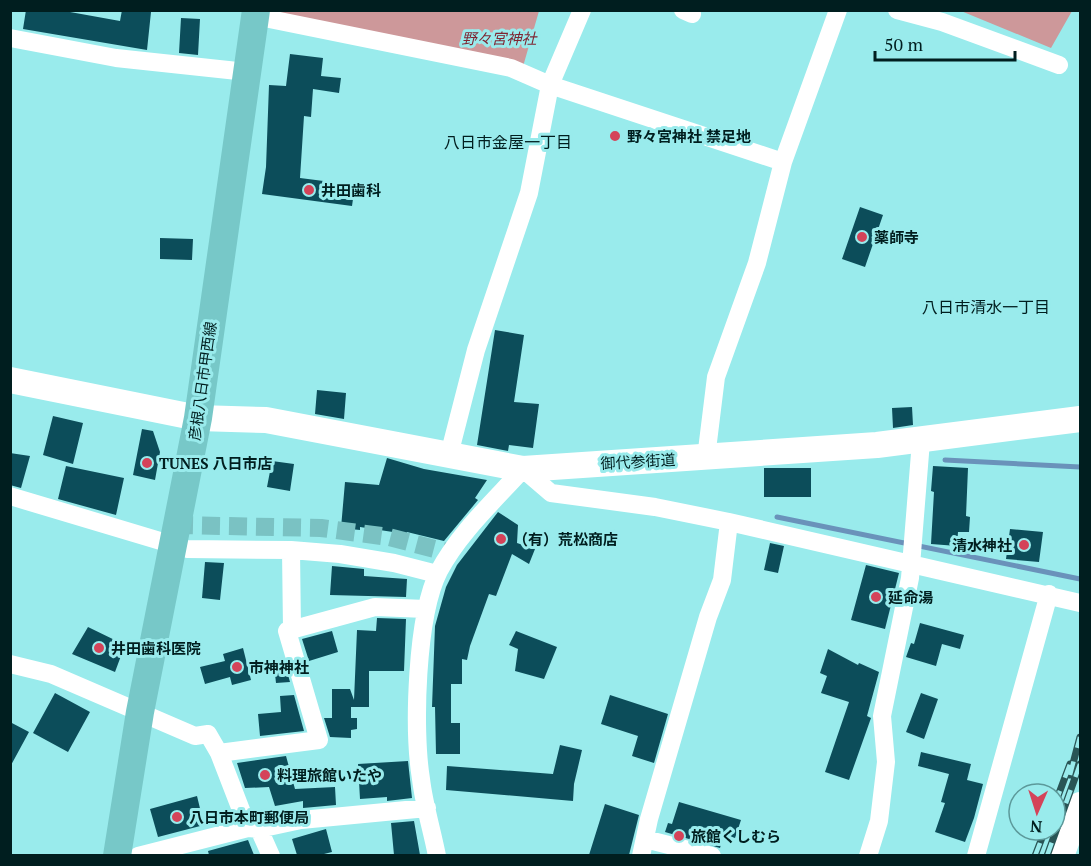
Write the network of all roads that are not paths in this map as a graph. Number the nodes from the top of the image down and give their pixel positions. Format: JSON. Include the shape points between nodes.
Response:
{"nodes":[{"id":1,"x":582,"y":10,"type":"edge"},
{"id":2,"x":838,"y":10,"type":"edge"},
{"id":3,"x":897,"y":10,"type":"edge"},
{"id":4,"x":256,"y":13,"type":"edge"},
{"id":5,"x":10,"y":38,"type":"edge"},
{"id":6,"x":1059,"y":65,"type":"dead end"},
{"id":7,"x":247,"y":72,"type":"junction"},
{"id":8,"x":550,"y":85,"type":"junction"},
{"id":9,"x":783,"y":162,"type":"junction"},
{"id":10,"x":10,"y":380,"type":"edge"},
{"id":11,"x":198,"y":418,"type":"junction"},
{"id":12,"x":1080,"y":419,"type":"edge"},
{"id":13,"x":921,"y":441,"type":"junction"},
{"id":14,"x":449,"y":455,"type":"junction"},
{"id":15,"x":706,"y":458,"type":"junction"},
{"id":16,"x":523,"y":469,"type":"junction"},
{"id":17,"x":10,"y":496,"type":"edge"},
{"id":18,"x":729,"y":522,"type":"junction"},
{"id":19,"x":171,"y":545,"type":"junction"},
{"id":20,"x":291,"y":550,"type":"junction"},
{"id":21,"x":911,"y":563,"type":"junction"},
{"id":22,"x":438,"y":574,"type":"junction"},
{"id":23,"x":1049,"y":594,"type":"junction"},
{"id":24,"x":1080,"y":603,"type":"edge"},
{"id":25,"x":426,"y":609,"type":"junction"},
{"id":26,"x":292,"y":630,"type":"junction"},
{"id":27,"x":10,"y":663,"type":"edge"},
{"id":28,"x":140,"y":712,"type":"junction"},
{"id":29,"x":219,"y":753,"type":"junction"},
{"id":30,"x":1080,"y":805,"type":"edge"},
{"id":31,"x":427,"y":808,"type":"junction"},
{"id":32,"x":253,"y":828,"type":"junction"},
{"id":33,"x":643,"y":848,"type":"edge"},
{"id":34,"x":170,"y":851,"type":"edge"},
{"id":35,"x":117,"y":855,"type":"edge"},
{"id":36,"x":138,"y":855,"type":"edge"},
{"id":37,"x":270,"y":855,"type":"edge"},
{"id":38,"x":437,"y":855,"type":"edge"},
{"id":39,"x":712,"y":855,"type":"edge"},
{"id":40,"x":868,"y":855,"type":"edge"},
{"id":41,"x":976,"y":855,"type":"edge"},
{"id":42,"x":1061,"y":855,"type":"edge"}],
"edges":[{"from":1,"to":8,"type":"street"},
{"from":2,"to":9,"type":"street"},
{"from":3,"to":6,"type":"street","via":[[942,22]]},
{"from":4,"to":7,"type":"main road","name":"彦根八日市甲西線"},
{"from":4,"to":8,"type":"street","via":[[511,68]]},
{"from":5,"to":7,"type":"street","via":[[116,58]]},
{"from":7,"to":11,"type":"main road","name":"彦根八日市甲西線"},
{"from":8,"to":9,"type":"street"},
{"from":8,"to":14,"type":"street","via":[[529,194],[476,350]]},
{"from":9,"to":15,"type":"street","via":[[757,263],[716,377]]},
{"from":10,"to":11,"type":"street","name":"御代参街道"},
{"from":11,"to":14,"type":"street","name":"御代参街道","via":[[266,420]]},
{"from":11,"to":19,"type":"main road","name":"彦根八日市甲西線"},
{"from":12,"to":13,"type":"street","name":"御代参街道"},
{"from":13,"to":15,"type":"street","name":"御代参街道"},
{"from":13,"to":21,"type":"street"},
{"from":14,"to":16,"type":"street","name":"御代参街道"},
{"from":15,"to":16,"type":"street","name":"御代参街道"},
{"from":16,"to":18,"type":"street","via":[[551,493]]},
{"from":16,"to":22,"type":"street","via":[[450,553]]},
{"from":17,"to":19,"type":"street"},
{"from":18,"to":21,"type":"street"},
{"from":18,"to":33,"type":"street","via":[[722,580]]},
{"from":19,"to":20,"type":"street","via":[[193,550]]},
{"from":19,"to":28,"type":"main road","name":"彦根八日市甲西線"},
{"from":20,"to":22,"type":"street","via":[[394,563]]},
{"from":20,"to":26,"type":"street"},
{"from":21,"to":23,"type":"street"},
{"from":21,"to":40,"type":"street","via":[[882,716],[886,762],[879,821]]},
{"from":22,"to":25,"type":"street"},
{"from":23,"to":24,"type":"street"},
{"from":23,"to":41,"type":"street"},
{"from":25,"to":26,"type":"street","via":[[375,607]]},
{"from":25,"to":31,"type":"street","via":[[420,646],[418,712],[420,778]]},
{"from":26,"to":29,"type":"street","via":[[287,631],[319,740]]},
{"from":27,"to":28,"type":"street","via":[[51,674]]},
{"from":28,"to":29,"type":"street","via":[[195,736],[208,735]]},
{"from":28,"to":35,"type":"main road","name":"彦根八日市甲西線"},
{"from":29,"to":32,"type":"street"},
{"from":30,"to":42,"type":"street"},
{"from":31,"to":32,"type":"street"},
{"from":31,"to":38,"type":"street"},
{"from":32,"to":34,"type":"street"},
{"from":32,"to":37,"type":"street"},
{"from":33,"to":39,"type":"street"},
{"from":34,"to":36,"type":"street"}]}
